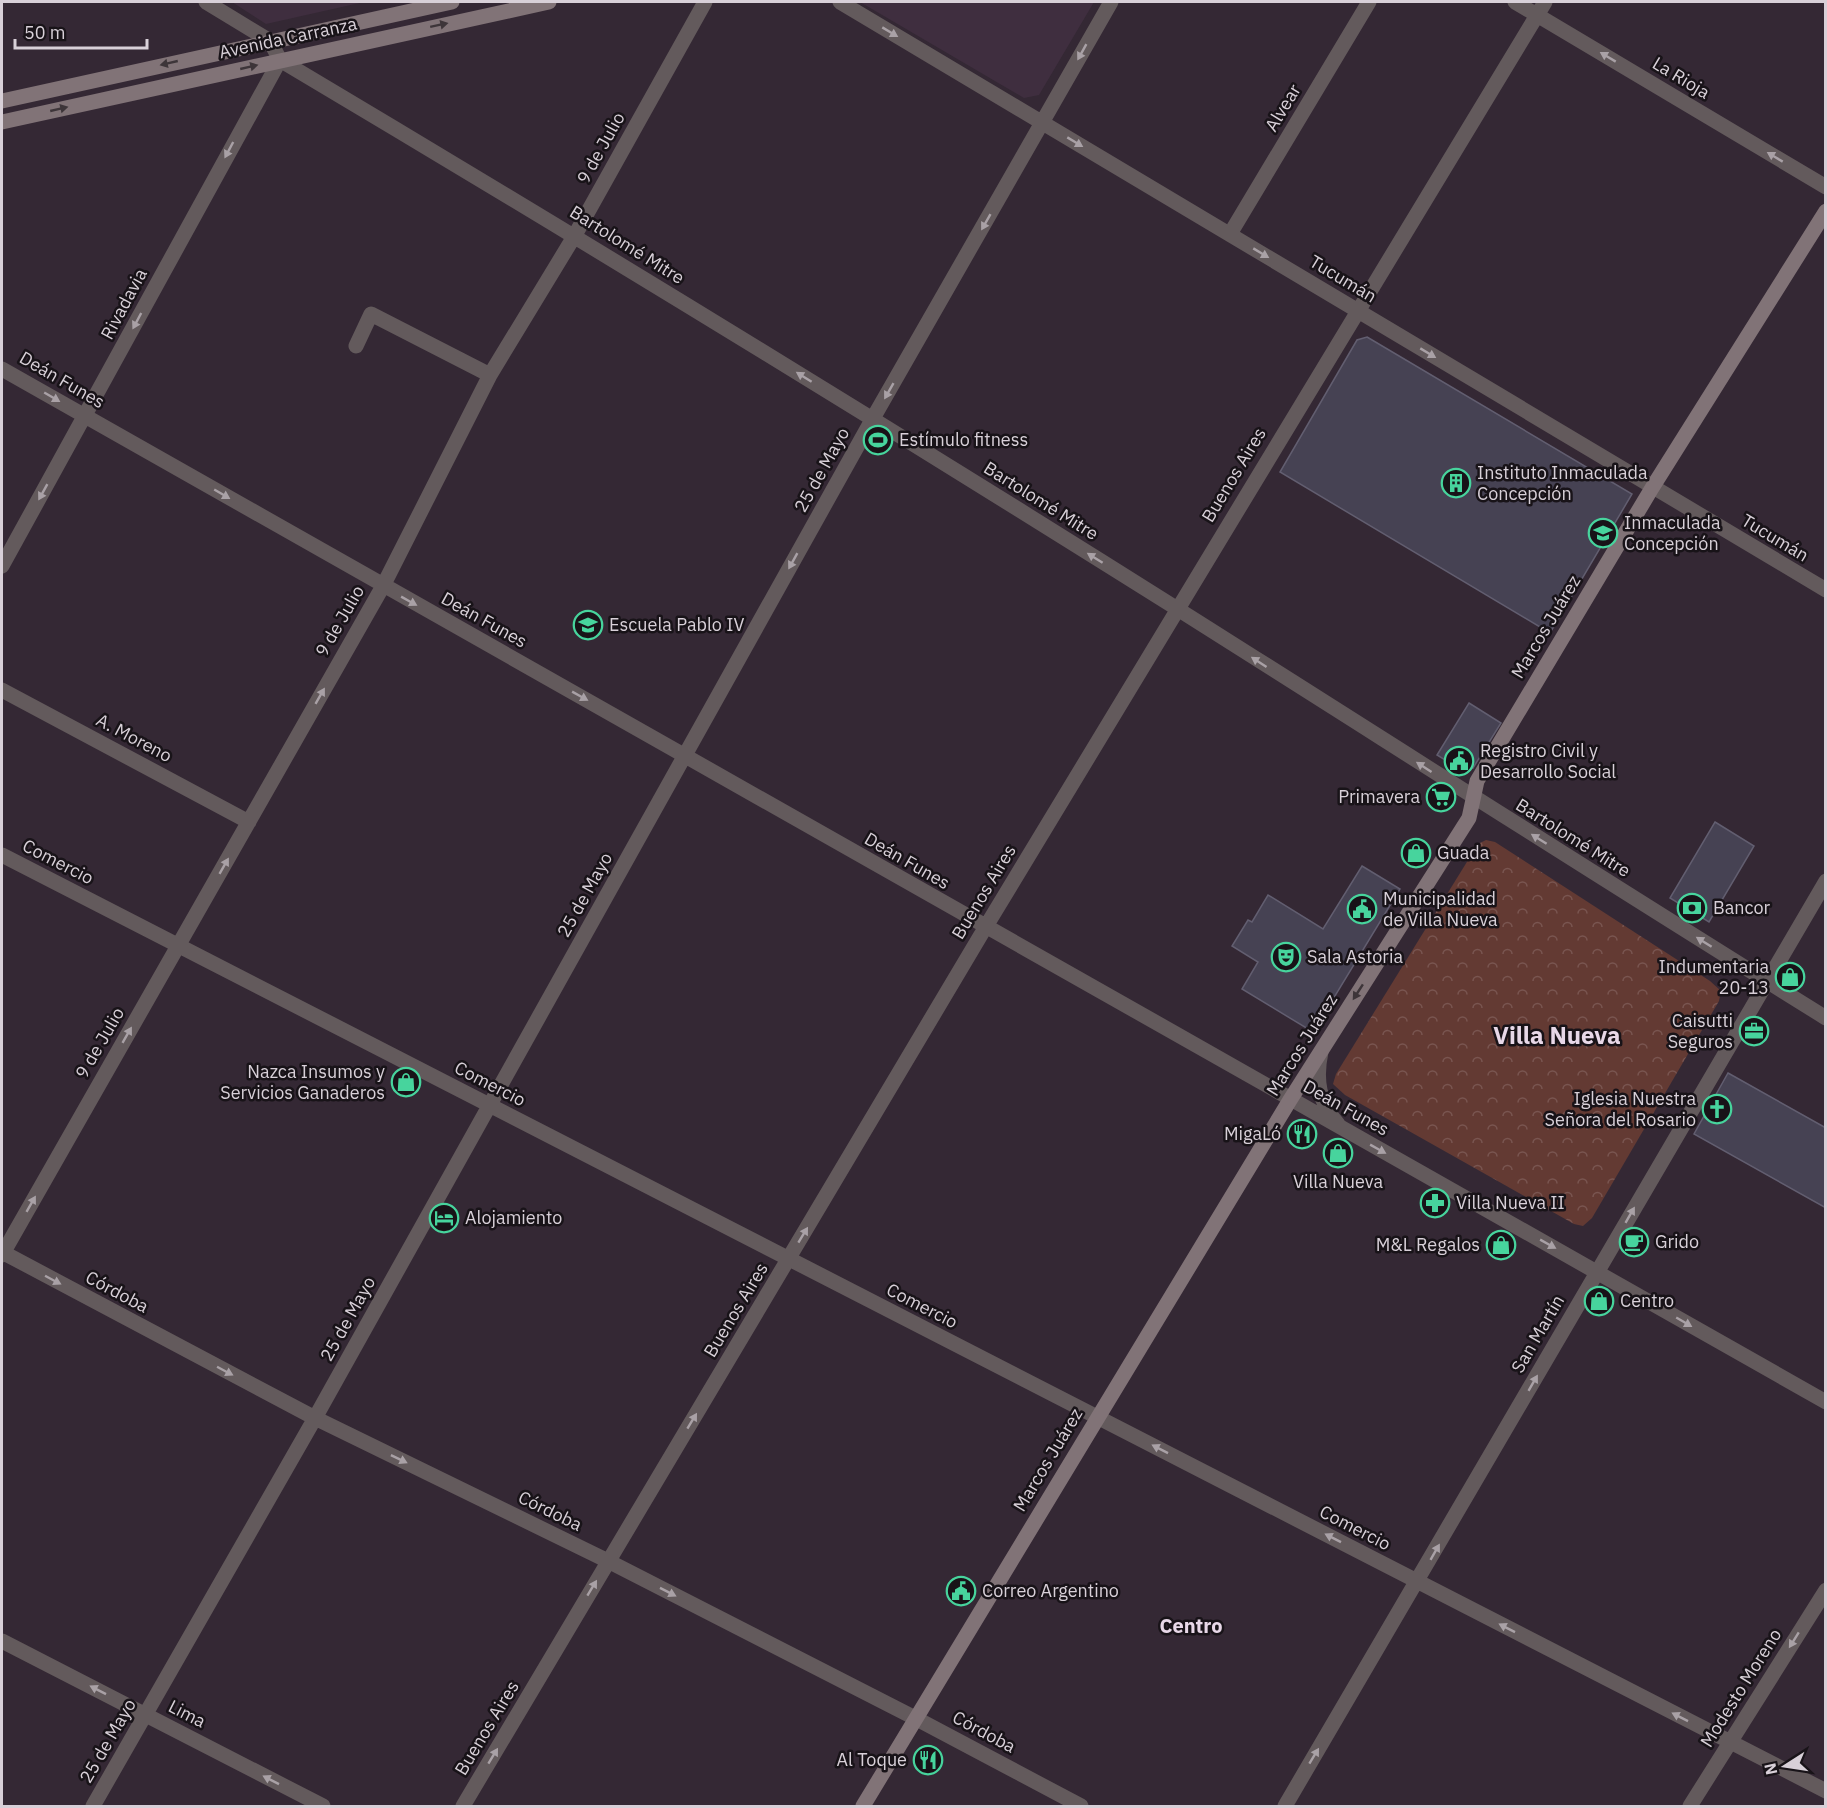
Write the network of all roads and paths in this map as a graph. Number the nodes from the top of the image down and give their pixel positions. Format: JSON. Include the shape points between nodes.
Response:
{"nodes":[{"id":1,"x":206,"y":2,"type":"edge"},
{"id":2,"x":452,"y":2,"type":"edge"},
{"id":3,"x":549,"y":2,"type":"edge"},
{"id":4,"x":705,"y":2,"type":"edge"},
{"id":5,"x":840,"y":2,"type":"edge"},
{"id":6,"x":1111,"y":2,"type":"edge"},
{"id":7,"x":1369,"y":2,"type":"edge"},
{"id":8,"x":1515,"y":2,"type":"edge"},
{"id":9,"x":1541,"y":8,"type":"edge"},
{"id":10,"x":270,"y":41,"type":"junction"},
{"id":11,"x":280,"y":60,"type":"junction"},
{"id":12,"x":2,"y":101,"type":"edge"},
{"id":13,"x":2,"y":122,"type":"edge"},
{"id":14,"x":1042,"y":123,"type":"junction"},
{"id":15,"x":1826,"y":187,"type":"edge"},
{"id":16,"x":1826,"y":212,"type":"edge"},
{"id":17,"x":1230,"y":234,"type":"junction"},
{"id":18,"x":575,"y":235,"type":"junction"},
{"id":19,"x":1356,"y":310,"type":"junction"},
{"id":20,"x":356,"y":346,"type":"dead end"},
{"id":21,"x":2,"y":369,"type":"edge"},
{"id":22,"x":490,"y":375,"type":"junction"},
{"id":23,"x":86,"y":416,"type":"junction"},
{"id":24,"x":872,"y":420,"type":"junction"},
{"id":25,"x":1652,"y":488,"type":"junction"},
{"id":26,"x":2,"y":566,"type":"edge"},
{"id":27,"x":383,"y":586,"type":"junction"},
{"id":28,"x":1826,"y":590,"type":"edge"},
{"id":29,"x":1177,"y":609,"type":"junction"},
{"id":30,"x":2,"y":690,"type":"edge"},
{"id":31,"x":686,"y":754,"type":"junction"},
{"id":32,"x":1473,"y":798,"type":"junction"},
{"id":33,"x":249,"y":822,"type":"junction"},
{"id":34,"x":2,"y":855,"type":"edge"},
{"id":35,"x":1826,"y":881,"type":"edge"},
{"id":36,"x":985,"y":928,"type":"junction"},
{"id":37,"x":178,"y":946,"type":"junction"},
{"id":38,"x":1766,"y":981,"type":"junction"},
{"id":39,"x":1826,"y":1018,"type":"edge"},
{"id":40,"x":1321,"y":1049,"type":"junction"},
{"id":41,"x":1290,"y":1100,"type":"junction"},
{"id":42,"x":490,"y":1106,"type":"junction"},
{"id":43,"x":1343,"y":1129,"type":"junction"},
{"id":44,"x":2,"y":1253,"type":"edge"},
{"id":45,"x":789,"y":1259,"type":"junction"},
{"id":46,"x":1597,"y":1272,"type":"junction"},
{"id":47,"x":1826,"y":1402,"type":"edge"},
{"id":48,"x":1097,"y":1417,"type":"junction"},
{"id":49,"x":315,"y":1418,"type":"junction"},
{"id":50,"x":608,"y":1561,"type":"junction"},
{"id":51,"x":1418,"y":1582,"type":"junction"},
{"id":52,"x":1826,"y":1590,"type":"edge"},
{"id":53,"x":2,"y":1641,"type":"edge"},
{"id":54,"x":146,"y":1715,"type":"junction"},
{"id":55,"x":916,"y":1719,"type":"junction"},
{"id":56,"x":1730,"y":1742,"type":"junction"},
{"id":57,"x":1826,"y":1791,"type":"edge"},
{"id":58,"x":93,"y":1806,"type":"edge"},
{"id":59,"x":323,"y":1806,"type":"edge"},
{"id":60,"x":463,"y":1806,"type":"edge"},
{"id":61,"x":863,"y":1806,"type":"edge"},
{"id":62,"x":1081,"y":1806,"type":"edge"},
{"id":63,"x":1285,"y":1806,"type":"edge"},
{"id":64,"x":1690,"y":1806,"type":"edge"}],
"edges":[{"from":1,"to":10,"type":"street"},
{"from":2,"to":10,"type":"main road","name":"Avenida Carranza"},
{"from":11,"to":3,"type":"main road","name":"Avenida Carranza","one_way":true},
{"from":4,"to":18,"type":"street","name":"9 de Julio"},
{"from":5,"to":14,"type":"street","name":"Tucumán","one_way":true},
{"from":6,"to":14,"type":"street","name":"25 de Mayo","one_way":true},
{"from":7,"to":17,"type":"street","name":"Alvear"},
{"from":8,"to":9,"type":"street","name":"La Rioja"},
{"from":15,"to":9,"type":"street","name":"La Rioja","one_way":true},
{"from":9,"to":19,"type":"street","name":"Buenos Aires"},
{"from":10,"to":11,"type":"street"},
{"from":10,"to":12,"type":"main road","name":"Avenida Carranza","one_way":true},
{"from":13,"to":11,"type":"main road","name":"Avenida Carranza","one_way":true},
{"from":11,"to":18,"type":"street","name":"Bartolomé Mitre"},
{"from":11,"to":23,"type":"street","name":"Rivadavia","one_way":true},
{"from":14,"to":17,"type":"street","name":"Tucumán","one_way":true},
{"from":14,"to":24,"type":"street","name":"25 de Mayo","one_way":true},
{"from":16,"to":25,"type":"main road","name":"Marcos Juárez"},
{"from":17,"to":19,"type":"street","name":"Tucumán","one_way":true},
{"from":18,"to":22,"type":"street","name":"9 de Julio"},
{"from":24,"to":18,"type":"street","name":"Bartolomé Mitre","one_way":true},
{"from":19,"to":25,"type":"street","name":"Tucumán","one_way":true},
{"from":19,"to":29,"type":"street","name":"Buenos Aires"},
{"from":20,"to":22,"type":"street","via":[[371,314]]},
{"from":21,"to":23,"type":"street","name":"Deán Funes","one_way":true},
{"from":22,"to":27,"type":"street","name":"9 de Julio"},
{"from":23,"to":26,"type":"street","name":"Rivadavia","one_way":true},
{"from":23,"to":27,"type":"street","name":"Deán Funes","one_way":true},
{"from":29,"to":24,"type":"street","name":"Bartolomé Mitre","one_way":true},
{"from":24,"to":31,"type":"street","name":"25 de Mayo","one_way":true},
{"from":25,"to":28,"type":"street","name":"Tucumán"},
{"from":25,"to":32,"type":"main road","name":"Marcos Juárez","via":[[1477,781]]},
{"from":27,"to":31,"type":"street","name":"Deán Funes","one_way":true},
{"from":33,"to":27,"type":"street","name":"9 de Julio","one_way":true},
{"from":32,"to":29,"type":"street","name":"Bartolomé Mitre","one_way":true},
{"from":29,"to":36,"type":"street","name":"Buenos Aires"},
{"from":30,"to":33,"type":"street","name":"A. Moreno"},
{"from":31,"to":36,"type":"street","name":"Deán Funes"},
{"from":31,"to":42,"type":"street","name":"25 de Mayo"},
{"from":38,"to":32,"type":"street","name":"Bartolomé Mitre","one_way":true},
{"from":32,"to":40,"type":"main road","name":"Marcos Juárez","one_way":true,"via":[[1469,818]]},
{"from":37,"to":33,"type":"street","name":"9 de Julio","one_way":true},
{"from":34,"to":37,"type":"street","name":"Comercio"},
{"from":35,"to":38,"type":"street","name":"San Martín"},
{"from":36,"to":41,"type":"street","name":"Deán Funes"},
{"from":45,"to":36,"type":"street","name":"Buenos Aires","one_way":true},
{"from":37,"to":42,"type":"street","name":"Comercio"},
{"from":44,"to":37,"type":"street","name":"9 de Julio","one_way":true},
{"from":38,"to":39,"type":"street","name":"Bartolomé Mitre"},
{"from":46,"to":38,"type":"street","name":"San Martín","one_way":true},
{"from":40,"to":41,"type":"main road","name":"Marcos Juárez"},
{"from":40,"to":43,"type":"street","via":[[1318,1087],[1326,1108]]},
{"from":41,"to":43,"type":"street","name":"Deán Funes"},
{"from":41,"to":48,"type":"main road","name":"Marcos Juárez"},
{"from":42,"to":45,"type":"street","name":"Comercio"},
{"from":42,"to":49,"type":"street","name":"25 de Mayo"},
{"from":43,"to":46,"type":"street","name":"Deán Funes","one_way":true},
{"from":44,"to":49,"type":"street","name":"Córdoba","one_way":true},
{"from":45,"to":48,"type":"street","name":"Comercio"},
{"from":50,"to":45,"type":"street","name":"Buenos Aires","one_way":true},
{"from":46,"to":47,"type":"street","name":"Deán Funes","one_way":true},
{"from":51,"to":46,"type":"street","name":"San Martín","one_way":true},
{"from":51,"to":48,"type":"street","name":"Comercio","one_way":true},
{"from":48,"to":55,"type":"main road","name":"Marcos Juárez"},
{"from":49,"to":50,"type":"street","name":"Córdoba","one_way":true},
{"from":49,"to":54,"type":"street","name":"25 de Mayo"},
{"from":50,"to":55,"type":"street","name":"Córdoba","one_way":true},
{"from":60,"to":50,"type":"street","name":"Buenos Aires","one_way":true},
{"from":56,"to":51,"type":"street","name":"Comercio","one_way":true},
{"from":63,"to":51,"type":"street","name":"San Martín","one_way":true},
{"from":52,"to":56,"type":"street","name":"Modesto Moreno","one_way":true},
{"from":54,"to":53,"type":"street","name":"Lima","one_way":true},
{"from":54,"to":58,"type":"street","name":"25 de Mayo"},
{"from":59,"to":54,"type":"street","name":"Lima","one_way":true},
{"from":55,"to":61,"type":"main road","name":"Marcos Juárez"},
{"from":55,"to":62,"type":"street","name":"Córdoba"},
{"from":56,"to":57,"type":"street","name":"Comercio"},
{"from":56,"to":64,"type":"street","name":"Modesto Moreno"}]}
